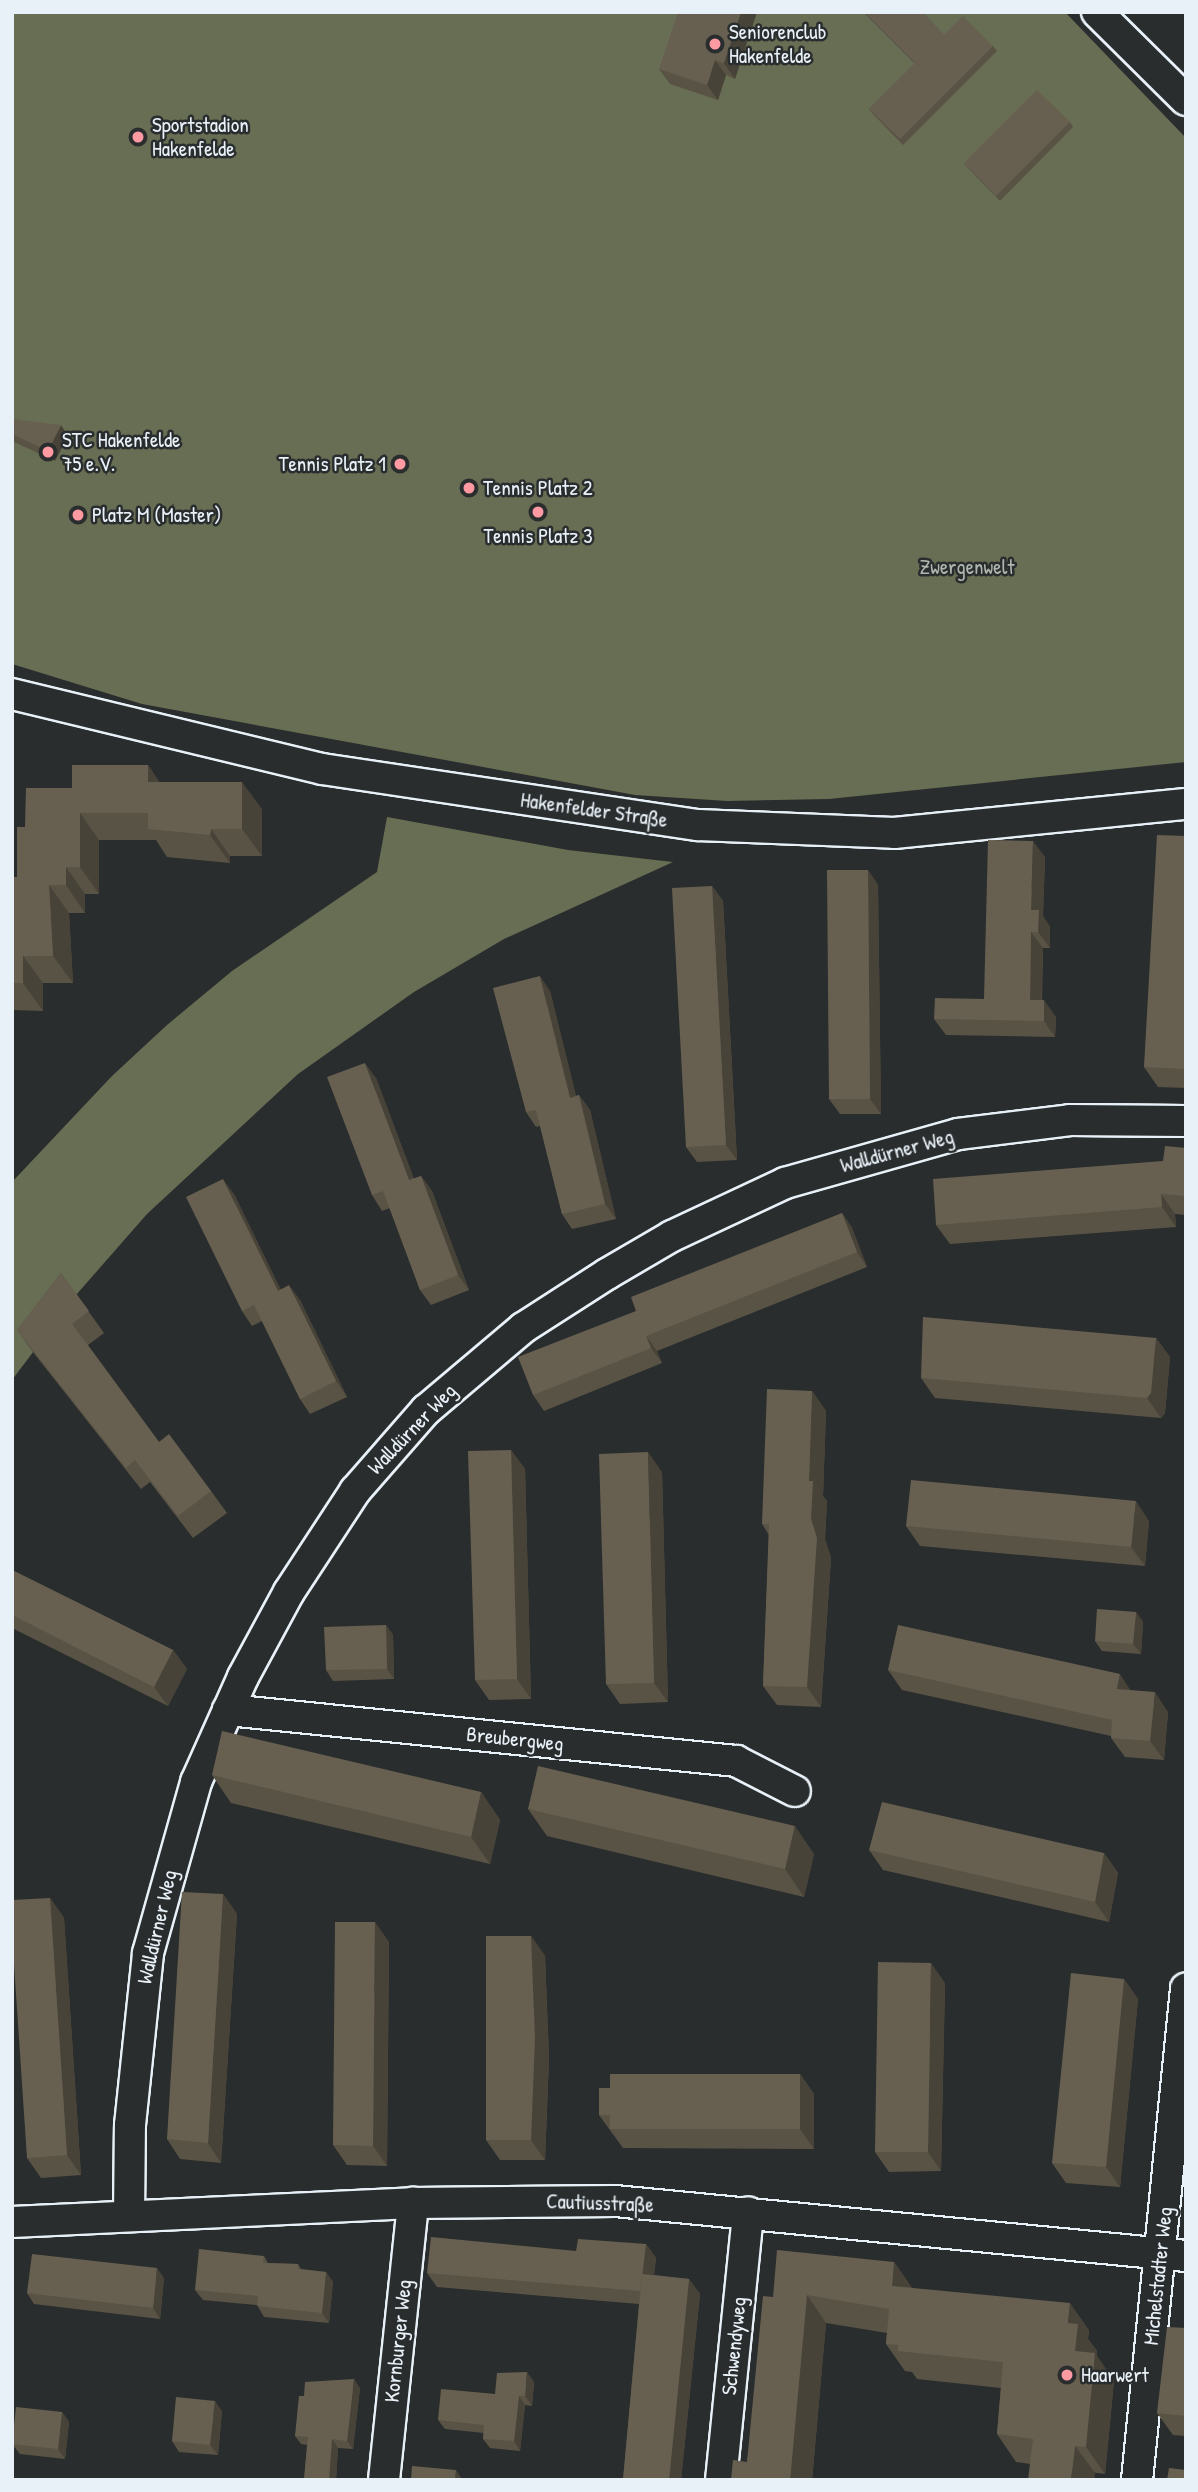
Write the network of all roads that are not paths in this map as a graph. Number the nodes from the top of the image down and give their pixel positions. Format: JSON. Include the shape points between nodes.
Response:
{"nodes":[{"id":1,"x":1097,"y":12,"type":"edge"},
{"id":2,"x":1186,"y":100,"type":"edge"},
{"id":3,"x":12,"y":694,"type":"edge"},
{"id":4,"x":1186,"y":804,"type":"edge"},
{"id":5,"x":1186,"y":1121,"type":"edge"},
{"id":6,"x":228,"y":1710,"type":"junction"},
{"id":7,"x":795,"y":1791,"type":"dead end"},
{"id":8,"x":1186,"y":1988,"type":"edge"},
{"id":9,"x":413,"y":2203,"type":"junction"},
{"id":10,"x":748,"y":2212,"type":"junction"},
{"id":11,"x":129,"y":2217,"type":"junction"},
{"id":12,"x":12,"y":2222,"type":"edge"},
{"id":13,"x":1173,"y":2255,"type":"edge"},
{"id":14,"x":384,"y":2480,"type":"edge"},
{"id":15,"x":721,"y":2480,"type":"edge"},
{"id":16,"x":1137,"y":2480,"type":"edge"}],
"edges":[{"from":1,"to":2,"type":"street"},
{"from":3,"to":4,"type":"street","name":"Hakenfelder Straße","via":[[322,769],[698,825],[894,833]]},
{"from":5,"to":6,"type":"street","name":"Walldürner Weg","via":[[1070,1120],[958,1134],[909,1146],[774,1188],[671,1236],[607,1274],[496,1349],[398,1440],[321,1539],[264,1634]]},
{"from":6,"to":7,"type":"street","name":"Breubergweg","via":[[736,1761]]},
{"from":6,"to":11,"type":"street","name":"Walldürner Weg","via":[[196,1782],[148,1953],[130,2125]]},
{"from":8,"to":13,"type":"street","name":"Michelstadter Weg"},
{"from":9,"to":10,"type":"street","name":"Cautiusstraße","via":[[615,2201]]},
{"from":9,"to":11,"type":"street","name":"Cautiusstraße"},
{"from":9,"to":14,"type":"street","name":"Kornburger Weg"},
{"from":10,"to":13,"type":"street","name":"Cautiusstraße"},
{"from":10,"to":15,"type":"street","name":"Schwendyweg"},
{"from":11,"to":12,"type":"street","name":"Cautiusstraße"},
{"from":13,"to":16,"type":"street","name":"Michelstadter Weg"}]}
